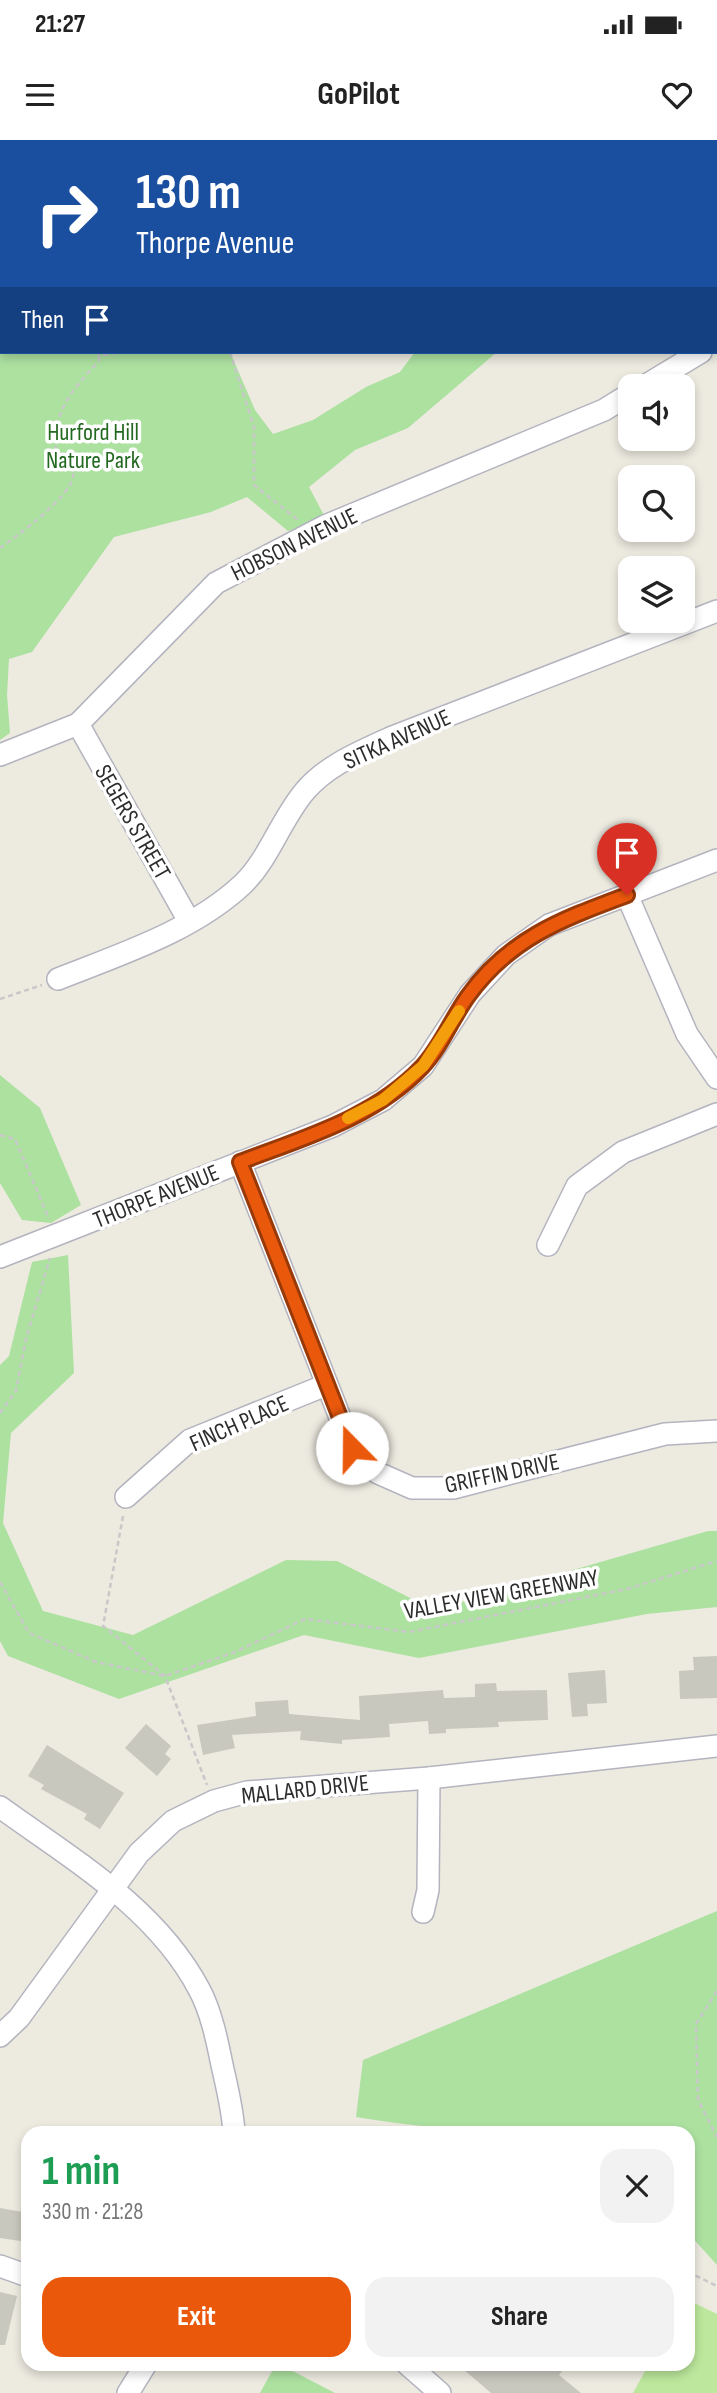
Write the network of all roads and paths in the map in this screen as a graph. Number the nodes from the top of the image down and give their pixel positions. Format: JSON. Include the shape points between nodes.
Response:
{"nodes":[{"id":1,"x":99,"y":354,"type":"edge"},
{"id":2,"x":231,"y":354,"type":"edge"},
{"id":3,"x":698,"y":354,"type":"edge"},
{"id":4,"x":665,"y":374,"type":"edge"},
{"id":5,"x":618,"y":401,"type":"edge"},
{"id":6,"x":313,"y":532,"type":"junction"},
{"id":7,"x":0,"y":548,"type":"edge"},
{"id":8,"x":717,"y":611,"type":"edge"},
{"id":9,"x":78,"y":724,"type":"junction"},
{"id":10,"x":0,"y":755,"type":"edge"},
{"id":11,"x":717,"y":860,"type":"edge"},
{"id":12,"x":627,"y":895,"type":"junction"},
{"id":13,"x":189,"y":921,"type":"junction"},
{"id":14,"x":58,"y":979,"type":"joint"},
{"id":15,"x":0,"y":999,"type":"edge"},
{"id":16,"x":717,"y":1078,"type":"edge"},
{"id":17,"x":717,"y":1114,"type":"edge"},
{"id":18,"x":0,"y":1135,"type":"edge"},
{"id":19,"x":240,"y":1162,"type":"junction"},
{"id":20,"x":57,"y":1236,"type":"junction"},
{"id":21,"x":548,"y":1245,"type":"dead end"},
{"id":22,"x":0,"y":1257,"type":"edge"},
{"id":23,"x":326,"y":1385,"type":"junction"},
{"id":24,"x":0,"y":1413,"type":"edge"},
{"id":25,"x":717,"y":1431,"type":"edge"},
{"id":26,"x":126,"y":1497,"type":"joint"},
{"id":27,"x":717,"y":1561,"type":"edge"},
{"id":28,"x":0,"y":1582,"type":"edge"},
{"id":29,"x":165,"y":1676,"type":"junction"},
{"id":30,"x":717,"y":1745,"type":"edge"},
{"id":31,"x":429,"y":1778,"type":"junction"},
{"id":32,"x":214,"y":1801,"type":"junction"},
{"id":33,"x":0,"y":1807,"type":"edge"},
{"id":34,"x":115,"y":1891,"type":"junction"},
{"id":35,"x":422,"y":1912,"type":"dead end"},
{"id":36,"x":717,"y":1991,"type":"edge"},
{"id":37,"x":0,"y":2036,"type":"edge"},
{"id":38,"x":233,"y":2126,"type":"edge"},
{"id":39,"x":717,"y":2137,"type":"edge"},
{"id":40,"x":0,"y":2266,"type":"edge"},
{"id":41,"x":21,"y":2274,"type":"edge"},
{"id":42,"x":695,"y":2275,"type":"edge"},
{"id":43,"x":717,"y":2286,"type":"edge"},
{"id":44,"x":142,"y":2371,"type":"edge"},
{"id":45,"x":415,"y":2371,"type":"edge"},
{"id":46,"x":128,"y":2393,"type":"edge"},
{"id":47,"x":440,"y":2393,"type":"edge"}],
"edges":[{"from":1,"to":7,"type":"path","via":[[99,361],[68,393],[54,430],[56,450],[71,465],[73,478],[47,510]]},
{"from":2,"to":6,"type":"path","via":[[254,427],[254,485]]},
{"from":3,"to":4,"type":"street"},
{"from":5,"to":6,"type":"street","name":"HOBSON AVENUE"},
{"from":6,"to":9,"type":"street","name":"HOBSON AVENUE","via":[[216,583]]},
{"from":8,"to":13,"type":"street","name":"SITKA AVENUE","via":[[340,761],[305,791],[245,883]]},
{"from":9,"to":10,"type":"street","name":"HOBSON AVENUE"},
{"from":9,"to":13,"type":"street","name":"SEGERS STREET"},
{"from":11,"to":12,"type":"street","name":"THORPE AVENUE"},
{"from":12,"to":16,"type":"street","via":[[687,1034]]},
{"from":12,"to":19,"type":"street","name":"THORPE AVENUE","via":[[549,925],[506,955],[470,994],[423,1066],[383,1100],[333,1126]]},
{"from":13,"to":14,"type":"street","name":"SITKA AVENUE"},
{"from":14,"to":15,"type":"path"},
{"from":17,"to":21,"type":"street","via":[[623,1152],[578,1186]]},
{"from":18,"to":20,"type":"path","via":[[15,1139]]},
{"from":19,"to":20,"type":"street","name":"THORPE AVENUE"},
{"from":19,"to":23,"type":"street","name":"GRIFFIN DRIVE"},
{"from":20,"to":22,"type":"street","name":"THORPE AVENUE"},
{"from":20,"to":24,"type":"path","via":[[26,1339],[16,1391]]},
{"from":23,"to":25,"type":"street","name":"GRIFFIN DRIVE","via":[[352,1448],[378,1473],[412,1488],[453,1488],[665,1434]]},
{"from":23,"to":26,"type":"street","name":"FINCH PLACE","via":[[190,1440]]},
{"from":26,"to":29,"type":"path","via":[[103,1626]]},
{"from":27,"to":29,"type":"path","name":"VALLEY VIEW GREENWAY","via":[[627,1590],[409,1632],[304,1619],[235,1652]]},
{"from":28,"to":29,"type":"path","via":[[29,1633],[96,1662]]},
{"from":29,"to":32,"type":"path"},
{"from":30,"to":31,"type":"street","name":"MALLARD DRIVE"},
{"from":31,"to":32,"type":"street","name":"MALLARD DRIVE","via":[[247,1792]]},
{"from":31,"to":35,"type":"street","via":[[428,1891]]},
{"from":32,"to":34,"type":"street","name":"MALLARD DRIVE","via":[[173,1821],[139,1853]]},
{"from":33,"to":34,"type":"street"},
{"from":34,"to":37,"type":"street","name":"MALLARD DRIVE","via":[[19,2018]]},
{"from":34,"to":38,"type":"street","via":[[156,1929],[201,1991],[216,2037]]},
{"from":36,"to":39,"type":"path","via":[[696,2024],[698,2100]]},
{"from":40,"to":41,"type":"street"},
{"from":42,"to":43,"type":"path"},
{"from":44,"to":46,"type":"street"},
{"from":45,"to":47,"type":"street"}]}
